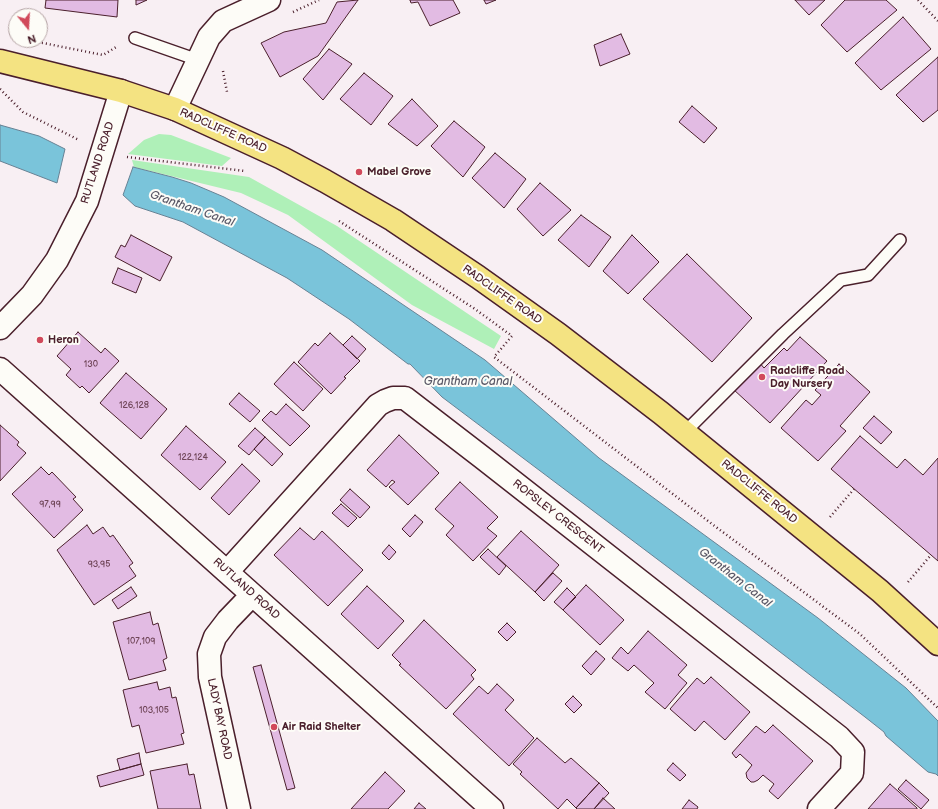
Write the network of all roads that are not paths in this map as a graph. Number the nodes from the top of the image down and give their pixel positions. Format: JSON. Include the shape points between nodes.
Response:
{"nodes":[{"id":1,"x":269,"y":0,"type":"edge"},
{"id":2,"x":135,"y":38,"type":"road end"},
{"id":3,"x":198,"y":60,"type":"junction"},
{"id":4,"x":0,"y":61,"type":"edge"},
{"id":5,"x":121,"y":91,"type":"junction"},
{"id":6,"x":175,"y":110,"type":"junction"},
{"id":7,"x":900,"y":240,"type":"dead end"},
{"id":8,"x":0,"y":328,"type":"edge"},
{"id":9,"x":0,"y":369,"type":"edge"},
{"id":10,"x":685,"y":432,"type":"junction"},
{"id":11,"x":228,"y":572,"type":"junction"},
{"id":12,"x":252,"y":594,"type":"junction"},
{"id":13,"x":938,"y":644,"type":"edge"},
{"id":14,"x":239,"y":809,"type":"edge"},
{"id":15,"x":492,"y":809,"type":"edge"},
{"id":16,"x":819,"y":809,"type":"edge"}],
"edges":[{"from":1,"to":3,"type":"street","via":[[223,21],[209,37]]},
{"from":2,"to":3,"type":"lane"},
{"from":3,"to":6,"type":"street"},
{"from":4,"to":5,"type":"highway","name":"RADCLIFFE ROAD"},
{"from":5,"to":6,"type":"highway","name":"RADCLIFFE ROAD"},
{"from":5,"to":8,"type":"street","name":"RUTLAND ROAD","via":[[87,201],[57,260],[32,295]]},
{"from":6,"to":10,"type":"highway","name":"RADCLIFFE ROAD","via":[[282,158],[393,220],[558,334]]},
{"from":7,"to":10,"type":"lane","via":[[868,275],[841,280]]},
{"from":9,"to":11,"type":"street","name":"RUTLAND ROAD"},
{"from":10,"to":13,"type":"highway","name":"RADCLIFFE ROAD","via":[[880,590]]},
{"from":11,"to":12,"type":"street","name":"RUTLAND ROAD"},
{"from":11,"to":16,"type":"street","name":"ROPSLEY CRESCENT","via":[[378,405],[393,398],[405,398],[826,727],[854,752],[852,772]]},
{"from":12,"to":14,"type":"street","name":"LADY BAY ROAD","via":[[215,637],[209,654],[210,677]]},
{"from":12,"to":15,"type":"street","name":"RUTLAND ROAD"}]}
